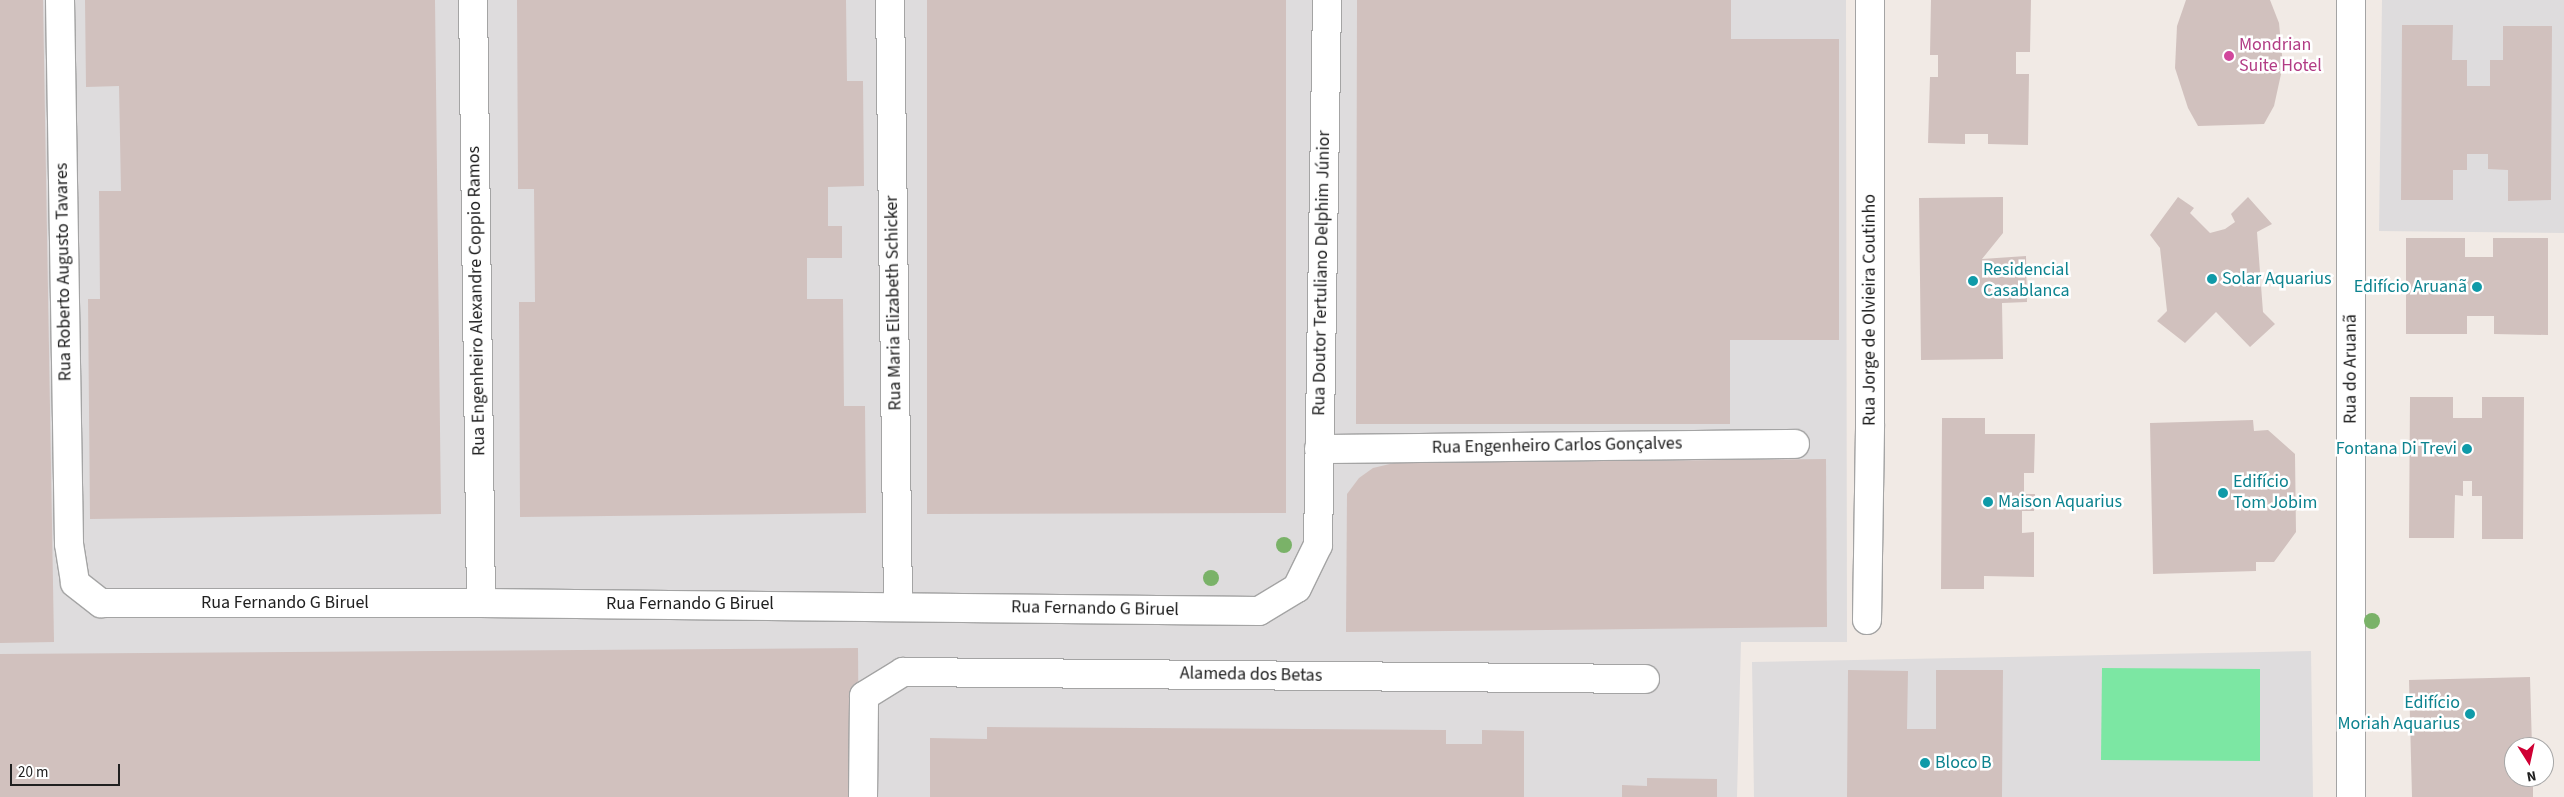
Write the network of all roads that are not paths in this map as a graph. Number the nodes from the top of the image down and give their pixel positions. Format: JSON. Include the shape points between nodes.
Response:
{"nodes":[{"id":1,"x":60,"y":0,"type":"edge"},
{"id":2,"x":473,"y":0,"type":"edge"},
{"id":3,"x":890,"y":0,"type":"edge"},
{"id":4,"x":1327,"y":0,"type":"edge"},
{"id":5,"x":1870,"y":0,"type":"edge"},
{"id":6,"x":2352,"y":0,"type":"edge"},
{"id":7,"x":1795,"y":444,"type":"dead end"},
{"id":8,"x":1319,"y":449,"type":"junction"},
{"id":9,"x":69,"y":544,"type":"joint"},
{"id":10,"x":1318,"y":545,"type":"joint"},
{"id":11,"x":481,"y":603,"type":"junction"},
{"id":12,"x":898,"y":606,"type":"junction"},
{"id":13,"x":1867,"y":620,"type":"dead end"},
{"id":14,"x":1645,"y":679,"type":"dead end"},
{"id":15,"x":863,"y":797,"type":"edge"},
{"id":16,"x":2351,"y":797,"type":"edge"}],
"edges":[{"from":1,"to":9,"type":"street","name":"Rua Roberto Augusto Tavares"},
{"from":2,"to":11,"type":"street","name":"Rua Engenheiro Alexandre Coppio Ramos"},
{"from":3,"to":12,"type":"street","name":"Rua Maria Elizabeth Schicker"},
{"from":4,"to":8,"type":"street","name":"Rua Doutor Tertuliano Delphim Júnior"},
{"from":5,"to":13,"type":"street","name":"Rua Jorge de Olvieira Coutinho"},
{"from":6,"to":16,"type":"street","name":"Rua do Aruanã"},
{"from":7,"to":8,"type":"street","name":"Rua Engenheiro Carlos Gonçalves"},
{"from":8,"to":10,"type":"street","name":"Rua Doutor Tertuliano Delphim Júnior"},
{"from":9,"to":11,"type":"street","name":"Rua Fernando G Biruel","via":[[75,583],[102,603]]},
{"from":10,"to":12,"type":"street","name":"Rua Fernando G Biruel","via":[[1296,588],[1259,611]]},
{"from":11,"to":12,"type":"street","name":"Rua Fernando G Biruel"},
{"from":14,"to":15,"type":"street","name":"Alameda dos Betas","via":[[903,672],[864,696]]}]}
